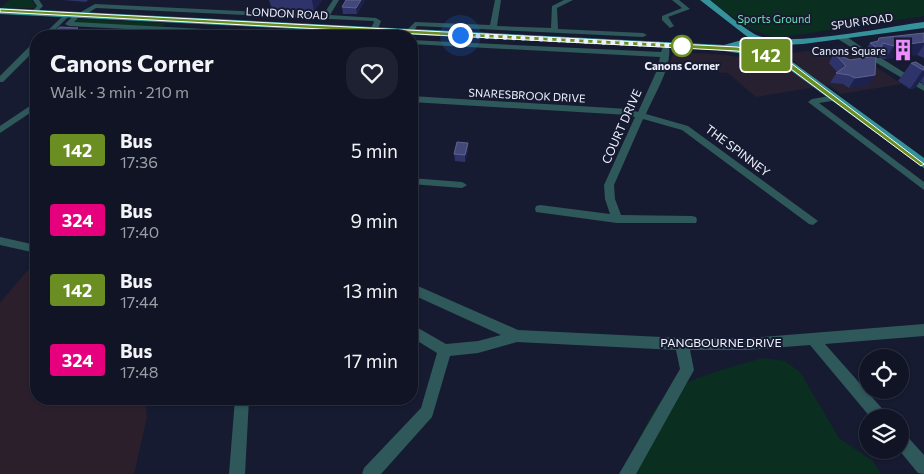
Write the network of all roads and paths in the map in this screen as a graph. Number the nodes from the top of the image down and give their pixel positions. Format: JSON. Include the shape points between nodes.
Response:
{"nodes":[{"id":1,"x":36,"y":0,"type":"edge"},
{"id":2,"x":336,"y":0,"type":"edge"},
{"id":3,"x":498,"y":0,"type":"edge"},
{"id":4,"x":570,"y":0,"type":"edge"},
{"id":5,"x":675,"y":0,"type":"edge"},
{"id":6,"x":704,"y":0,"type":"edge"},
{"id":7,"x":0,"y":11,"type":"edge"},
{"id":8,"x":34,"y":13,"type":"junction"},
{"id":9,"x":67,"y":15,"type":"junction"},
{"id":10,"x":79,"y":15,"type":"junction"},
{"id":11,"x":325,"y":17,"type":"junction"},
{"id":12,"x":177,"y":25,"type":"junction"},
{"id":13,"x":924,"y":25,"type":"edge"},
{"id":14,"x":670,"y":26,"type":"dead end"},
{"id":15,"x":494,"y":28,"type":"junction"},
{"id":16,"x":167,"y":29,"type":"joint"},
{"id":17,"x":51,"y":30,"type":"edge"},
{"id":18,"x":175,"y":30,"type":"edge"},
{"id":19,"x":233,"y":30,"type":"edge"},
{"id":20,"x":374,"y":30,"type":"joint"},
{"id":21,"x":411,"y":30,"type":"edge"},
{"id":22,"x":555,"y":31,"type":"junction"},
{"id":23,"x":418,"y":37,"type":"edge"},
{"id":24,"x":841,"y":37,"type":"junction"},
{"id":25,"x":639,"y":38,"type":"junction"},
{"id":26,"x":444,"y":39,"type":"junction"},
{"id":27,"x":750,"y":40,"type":"junction"},
{"id":28,"x":803,"y":41,"type":"junction"},
{"id":29,"x":771,"y":42,"type":"junction"},
{"id":30,"x":717,"y":47,"type":"junction"},
{"id":31,"x":665,"y":50,"type":"junction"},
{"id":32,"x":780,"y":50,"type":"junction"},
{"id":33,"x":30,"y":51,"type":"edge"},
{"id":34,"x":865,"y":52,"type":"dead end"},
{"id":35,"x":760,"y":54,"type":"junction"},
{"id":36,"x":878,"y":60,"type":"edge"},
{"id":37,"x":790,"y":65,"type":"junction"},
{"id":38,"x":0,"y":80,"type":"edge"},
{"id":39,"x":924,"y":89,"type":"edge"},
{"id":40,"x":835,"y":98,"type":"junction"},
{"id":41,"x":418,"y":99,"type":"edge"},
{"id":42,"x":30,"y":109,"type":"edge"},
{"id":43,"x":640,"y":116,"type":"junction"},
{"id":44,"x":0,"y":130,"type":"edge"},
{"id":45,"x":924,"y":164,"type":"edge"},
{"id":46,"x":418,"y":182,"type":"edge"},
{"id":47,"x":462,"y":185,"type":"dead end"},
{"id":48,"x":924,"y":186,"type":"edge"},
{"id":49,"x":540,"y":209,"type":"dead end"},
{"id":50,"x":617,"y":219,"type":"junction"},
{"id":51,"x":692,"y":220,"type":"dead end"},
{"id":52,"x":812,"y":221,"type":"dead end"},
{"id":53,"x":0,"y":241,"type":"edge"},
{"id":54,"x":30,"y":248,"type":"edge"},
{"id":55,"x":418,"y":291,"type":"edge"},
{"id":56,"x":924,"y":330,"type":"edge"},
{"id":57,"x":418,"y":334,"type":"edge"},
{"id":58,"x":517,"y":336,"type":"junction"},
{"id":59,"x":814,"y":340,"type":"junction"},
{"id":60,"x":682,"y":344,"type":"junction"},
{"id":61,"x":445,"y":350,"type":"junction"},
{"id":62,"x":242,"y":405,"type":"edge"},
{"id":63,"x":873,"y":409,"type":"edge"},
{"id":64,"x":909,"y":450,"type":"edge"},
{"id":65,"x":924,"y":467,"type":"edge"},
{"id":66,"x":237,"y":474,"type":"edge"},
{"id":67,"x":370,"y":474,"type":"edge"},
{"id":68,"x":627,"y":474,"type":"edge"}],
"edges":[{"from":1,"to":8,"type":"street","via":[[40,6]]},
{"from":2,"to":11,"type":"street"},
{"from":3,"to":15,"type":"street"},
{"from":4,"to":22,"type":"street","via":[[554,8]]},
{"from":5,"to":14,"type":"street","via":[[687,9],[666,16],[664,19]]},
{"from":6,"to":27,"type":"main road"},
{"from":7,"to":8,"type":"main road","name":"LONDON ROAD"},
{"from":8,"to":9,"type":"main road","name":"LONDON ROAD"},
{"from":9,"to":10,"type":"main road","name":"LONDON ROAD"},
{"from":9,"to":17,"type":"street"},
{"from":10,"to":11,"type":"street","name":"LONDON ROAD","via":[[99,6]]},
{"from":10,"to":12,"type":"main road","name":"LONDON ROAD"},
{"from":10,"to":16,"type":"street","name":"LONDON ROAD","via":[[69,24]]},
{"from":11,"to":20,"type":"street","name":"LONDON ROAD","via":[[377,19]]},
{"from":12,"to":16,"type":"street","name":"LONDON ROAD"},
{"from":12,"to":18,"type":"street"},
{"from":12,"to":19,"type":"street","name":"LONDON ROAD"},
{"from":12,"to":20,"type":"main road","name":"LONDON ROAD","via":[[188,21]]},
{"from":13,"to":24,"type":"main road","name":"SPUR ROAD"},
{"from":15,"to":21,"type":"street","name":"LONDON ROAD","via":[[415,24]]},
{"from":15,"to":22,"type":"street","name":"LONDON ROAD"},
{"from":22,"to":25,"type":"street","name":"LONDON ROAD"},
{"from":23,"to":26,"type":"main road","name":"LONDON ROAD"},
{"from":24,"to":28,"type":"main road","name":"SPUR ROAD"},
{"from":24,"to":34,"type":"street"},
{"from":25,"to":26,"type":"main road","name":"LONDON ROAD"},
{"from":25,"to":31,"type":"main road","name":"LONDON ROAD"},
{"from":26,"to":31,"type":"street","name":"LONDON ROAD"},
{"from":27,"to":29,"type":"main road"},
{"from":27,"to":30,"type":"main road","name":"LONDON ROAD"},
{"from":27,"to":35,"type":"main road","via":[[746,47]]},
{"from":28,"to":29,"type":"main road","name":"SPUR ROAD"},
{"from":28,"to":32,"type":"main road","name":"SPUR ROAD"},
{"from":29,"to":32,"type":"main road"},
{"from":30,"to":31,"type":"main road","name":"LONDON ROAD"},
{"from":30,"to":35,"type":"main road","name":"LONDON ROAD"},
{"from":31,"to":43,"type":"street","name":"COURT DRIVE"},
{"from":32,"to":35,"type":"main road"},
{"from":32,"to":37,"type":"main road"},
{"from":33,"to":38,"type":"street"},
{"from":35,"to":37,"type":"main road"},
{"from":36,"to":39,"type":"street"},
{"from":37,"to":40,"type":"main road"},
{"from":40,"to":45,"type":"main road"},
{"from":40,"to":48,"type":"street","via":[[812,102]]},
{"from":41,"to":43,"type":"street","name":"SNARESBROOK DRIVE","via":[[628,112]]},
{"from":42,"to":44,"type":"street"},
{"from":43,"to":50,"type":"street","name":"COURT DRIVE","via":[[609,185]]},
{"from":43,"to":52,"type":"street","name":"THE SPINNEY","via":[[693,132]]},
{"from":46,"to":47,"type":"street"},
{"from":49,"to":50,"type":"street"},
{"from":50,"to":51,"type":"street"},
{"from":53,"to":54,"type":"street"},
{"from":55,"to":58,"type":"street","name":"PANGBOURNE DRIVE"},
{"from":56,"to":59,"type":"street","name":"PANGBOURNE DRIVE"},
{"from":57,"to":61,"type":"street"},
{"from":58,"to":60,"type":"street","name":"PANGBOURNE DRIVE"},
{"from":58,"to":61,"type":"street","name":"PANGBOURNE DRIVE","via":[[478,347]]},
{"from":59,"to":60,"type":"street","name":"PANGBOURNE DRIVE"},
{"from":59,"to":63,"type":"street"},
{"from":60,"to":68,"type":"street","via":[[687,370]]},
{"from":61,"to":67,"type":"street","via":[[427,412]]},
{"from":62,"to":66,"type":"street"},
{"from":64,"to":65,"type":"street"}]}
